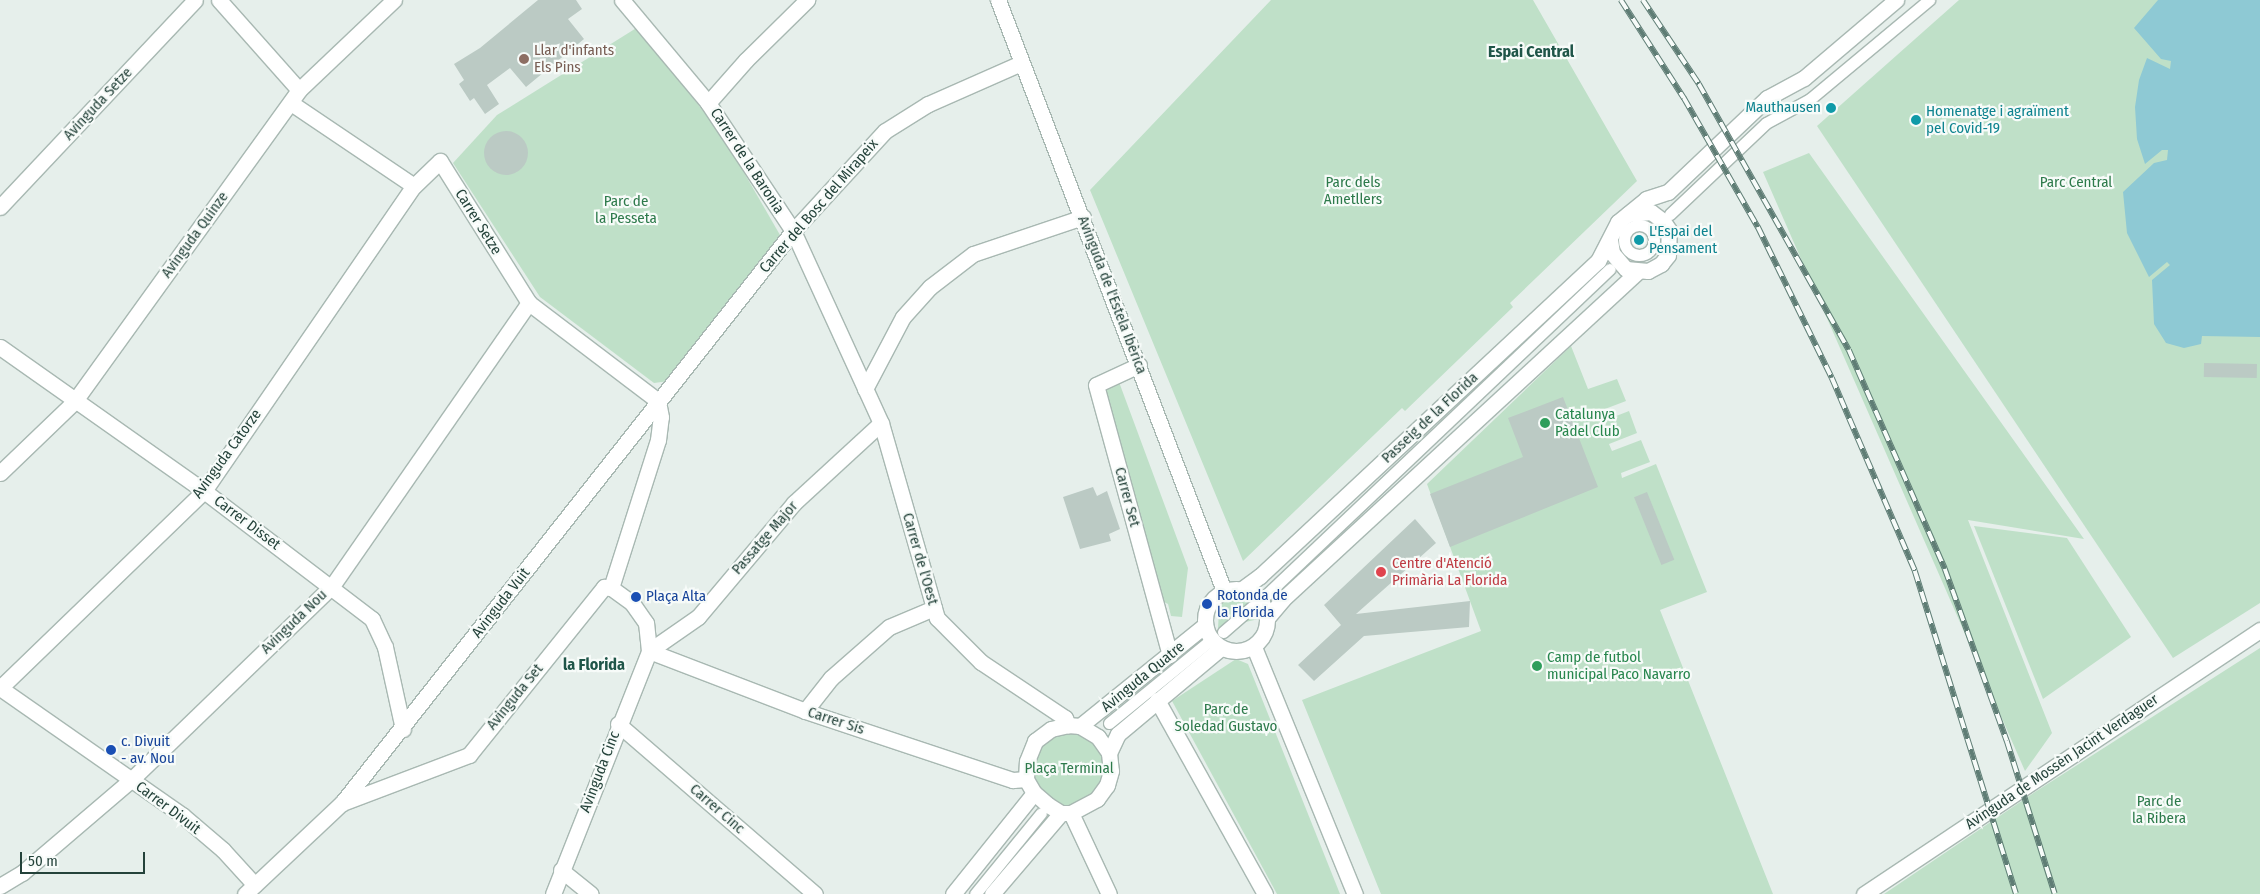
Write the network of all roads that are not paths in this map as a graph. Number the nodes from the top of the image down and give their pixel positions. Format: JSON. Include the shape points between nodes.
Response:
{"nodes":[{"id":1,"x":196,"y":0,"type":"edge"},
{"id":2,"x":219,"y":0,"type":"edge"},
{"id":3,"x":394,"y":0,"type":"edge"},
{"id":4,"x":622,"y":0,"type":"edge"},
{"id":5,"x":807,"y":0,"type":"edge"},
{"id":6,"x":998,"y":0,"type":"edge"},
{"id":7,"x":1896,"y":0,"type":"edge"},
{"id":8,"x":1929,"y":0,"type":"edge"},
{"id":9,"x":1021,"y":63,"type":"junction"},
{"id":10,"x":295,"y":96,"type":"junction"},
{"id":11,"x":708,"y":103,"type":"junction"},
{"id":12,"x":414,"y":186,"type":"junction"},
{"id":13,"x":1668,"y":192,"type":"junction"},
{"id":14,"x":0,"y":207,"type":"edge"},
{"id":15,"x":1625,"y":215,"type":"junction"},
{"id":16,"x":1082,"y":217,"type":"junction"},
{"id":17,"x":1658,"y":222,"type":"junction"},
{"id":18,"x":793,"y":231,"type":"junction"},
{"id":19,"x":1610,"y":240,"type":"junction"},
{"id":20,"x":1610,"y":269,"type":"dead end"},
{"id":21,"x":1637,"y":272,"type":"junction"},
{"id":22,"x":529,"y":303,"type":"junction"},
{"id":23,"x":0,"y":347,"type":"edge"},
{"id":24,"x":1139,"y":365,"type":"junction"},
{"id":25,"x":865,"y":389,"type":"junction"},
{"id":26,"x":658,"y":401,"type":"junction"},
{"id":27,"x":74,"y":402,"type":"junction"},
{"id":28,"x":881,"y":423,"type":"junction"},
{"id":29,"x":0,"y":472,"type":"edge"},
{"id":30,"x":204,"y":491,"type":"junction"},
{"id":31,"x":332,"y":586,"type":"junction"},
{"id":32,"x":611,"y":588,"type":"junction"},
{"id":33,"x":1242,"y":589,"type":"junction"},
{"id":34,"x":1224,"y":591,"type":"junction"},
{"id":35,"x":1265,"y":596,"type":"dead end"},
{"id":36,"x":1252,"y":607,"type":"dead end"},
{"id":37,"x":934,"y":608,"type":"junction"},
{"id":38,"x":1268,"y":617,"type":"junction"},
{"id":39,"x":1205,"y":625,"type":"junction"},
{"id":40,"x":2260,"y":630,"type":"edge"},
{"id":41,"x":1223,"y":632,"type":"dead end"},
{"id":42,"x":1213,"y":646,"type":"junction"},
{"id":43,"x":1254,"y":647,"type":"junction"},
{"id":44,"x":648,"y":651,"type":"junction"},
{"id":45,"x":1170,"y":655,"type":"junction"},
{"id":46,"x":0,"y":688,"type":"edge"},
{"id":47,"x":1157,"y":700,"type":"junction"},
{"id":48,"x":805,"y":710,"type":"junction"},
{"id":49,"x":1109,"y":722,"type":"dead end"},
{"id":50,"x":618,"y":724,"type":"junction"},
{"id":51,"x":1074,"y":726,"type":"junction"},
{"id":52,"x":403,"y":729,"type":"junction"},
{"id":53,"x":1109,"y":753,"type":"junction"},
{"id":54,"x":1026,"y":779,"type":"junction"},
{"id":55,"x":131,"y":780,"type":"junction"},
{"id":56,"x":1034,"y":793,"type":"junction"},
{"id":57,"x":342,"y":803,"type":"junction"},
{"id":58,"x":1041,"y":813,"type":"dead end"},
{"id":59,"x":1066,"y":813,"type":"junction"},
{"id":60,"x":562,"y":870,"type":"junction"},
{"id":61,"x":0,"y":886,"type":"edge"},
{"id":62,"x":250,"y":890,"type":"edge"},
{"id":63,"x":553,"y":894,"type":"edge"},
{"id":64,"x":590,"y":894,"type":"edge"},
{"id":65,"x":815,"y":894,"type":"edge"},
{"id":66,"x":953,"y":894,"type":"edge"},
{"id":67,"x":975,"y":894,"type":"edge"},
{"id":68,"x":992,"y":894,"type":"edge"},
{"id":69,"x":1109,"y":894,"type":"edge"},
{"id":70,"x":1265,"y":894,"type":"edge"},
{"id":71,"x":1355,"y":894,"type":"edge"},
{"id":72,"x":1864,"y":894,"type":"edge"}],
"edges":[{"from":1,"to":14,"type":"street","name":"Avinguda Setze"},
{"from":2,"to":10,"type":"street"},
{"from":3,"to":10,"type":"street","name":"Avinguda Quinze"},
{"from":4,"to":11,"type":"street","name":"Carrer de la Baronia"},
{"from":5,"to":11,"type":"street"},
{"from":6,"to":9,"type":"street","name":"Avinguda de l'Estela Ibèrica"},
{"from":7,"to":13,"type":"street","name":"Passeig de la Florida","via":[[1804,78],[1767,98]]},
{"from":8,"to":17,"type":"street","via":[[1810,99],[1766,123]]},
{"from":9,"to":16,"type":"street","name":"Avinguda de l'Estela Ibèrica"},
{"from":9,"to":18,"type":"street","name":"Carrer del Bosc del Mirapeix","via":[[928,104],[885,131]]},
{"from":10,"to":12,"type":"street"},
{"from":10,"to":27,"type":"street","name":"Avinguda Quinze"},
{"from":11,"to":18,"type":"street","name":"Carrer de la Baronia"},
{"from":12,"to":22,"type":"street","name":"Carrer Setze","via":[[440,161]]},
{"from":12,"to":30,"type":"street","name":"Avinguda Catorze"},
{"from":13,"to":15,"type":"street","name":"Passeig de la Florida","via":[[1646,199]]},
{"from":13,"to":17,"type":"street","name":"Passeig de la Florida"},
{"from":15,"to":17,"type":"street","via":[[1643,210]]},
{"from":15,"to":19,"type":"street","name":"Passeig de la Florida","via":[[1613,229]]},
{"from":16,"to":24,"type":"street","name":"Avinguda de l'Estela Ibèrica"},
{"from":16,"to":25,"type":"street","via":[[973,254],[930,287],[903,317]]},
{"from":17,"to":17,"type":"street","name":"Passeig de la Florida","via":[[1628,230],[1624,242],[1627,254],[1648,252],[1654,242]]},
{"from":17,"to":21,"type":"street","via":[[1669,230],[1668,255],[1661,264]]},
{"from":18,"to":25,"type":"street","name":"Carrer de la Baronia"},
{"from":18,"to":26,"type":"street","name":"Carrer del Bosc del Mirapeix"},
{"from":19,"to":21,"type":"street","via":[[1617,262]]},
{"from":19,"to":33,"type":"street","name":"Passeig de la Florida","via":[[1598,261],[1260,576]]},
{"from":20,"to":35,"type":"street","name":"Passeig de la Florida"},
{"from":21,"to":38,"type":"street"},
{"from":22,"to":26,"type":"street","name":"Carrer Setze"},
{"from":22,"to":31,"type":"street","name":"Avinguda Nou"},
{"from":23,"to":27,"type":"street","name":"Carrer Disset"},
{"from":24,"to":34,"type":"street","name":"Avinguda de l'Estela Ibèrica"},
{"from":24,"to":45,"type":"street","name":"Carrer Set","via":[[1096,385]]},
{"from":25,"to":28,"type":"street","name":"Carrer de la Baronia"},
{"from":26,"to":32,"type":"street","via":[[661,417],[658,440]]},
{"from":26,"to":52,"type":"street","name":"Avinguda Vuit"},
{"from":27,"to":29,"type":"street","name":"Avinguda Quinze"},
{"from":27,"to":30,"type":"street","name":"Carrer Disset"},
{"from":28,"to":37,"type":"street","name":"Carrer de l'Oest"},
{"from":28,"to":44,"type":"street","name":"Passatge Major","via":[[794,503],[698,617]]},
{"from":30,"to":31,"type":"street","name":"Carrer Disset"},
{"from":30,"to":46,"type":"street","name":"Avinguda Catorze"},
{"from":31,"to":52,"type":"street","name":"Carrer Disset","via":[[380,629]]},
{"from":31,"to":55,"type":"street","name":"Avinguda Nou"},
{"from":32,"to":44,"type":"street","via":[[632,603],[646,623]]},
{"from":32,"to":57,"type":"street","name":"Avinguda Set","via":[[604,588],[469,755]]},
{"from":33,"to":34,"type":"street"},
{"from":33,"to":38,"type":"street","via":[[1260,600]]},
{"from":34,"to":39,"type":"street","via":[[1211,601]]},
{"from":36,"to":41,"type":"street"},
{"from":37,"to":48,"type":"street","via":[[889,627],[831,678]]},
{"from":37,"to":51,"type":"street","name":"Carrer de l'Oest","via":[[937,618],[981,662]]},
{"from":38,"to":43,"type":"street","via":[[1263,638]]},
{"from":39,"to":42,"type":"street"},
{"from":39,"to":45,"type":"street","name":"Avinguda Quatre"},
{"from":40,"to":72,"type":"street","name":"Avinguda de Mossèn Jacint Verdaguer"},
{"from":42,"to":43,"type":"street","via":[[1241,652]]},
{"from":42,"to":47,"type":"street","name":"Avinguda Quatre"},
{"from":42,"to":49,"type":"street","name":"Avinguda Quatre"},
{"from":43,"to":71,"type":"street"},
{"from":44,"to":48,"type":"street","name":"Carrer Sis"},
{"from":44,"to":50,"type":"street","name":"Avinguda Cinc"},
{"from":45,"to":51,"type":"street","name":"Avinguda Quatre"},
{"from":46,"to":55,"type":"street","name":"Carrer Divuit"},
{"from":47,"to":53,"type":"street","name":"Avinguda Quatre","via":[[1118,734]]},
{"from":47,"to":70,"type":"street"},
{"from":48,"to":54,"type":"street","name":"Carrer Sis","via":[[1013,780]]},
{"from":50,"to":60,"type":"street","name":"Avinguda Cinc"},
{"from":50,"to":65,"type":"street","name":"Carrer Cinc"},
{"from":51,"to":53,"type":"street","via":[[1098,737]]},
{"from":51,"to":54,"type":"street","via":[[1051,729],[1035,741],[1027,762]]},
{"from":52,"to":57,"type":"street","name":"Avinguda Vuit"},
{"from":53,"to":59,"type":"street","via":[[1111,771],[1107,785],[1097,799]]},
{"from":54,"to":56,"type":"street"},
{"from":55,"to":61,"type":"street","name":"Avinguda Nou","via":[[22,873]]},
{"from":55,"to":62,"type":"street","name":"Carrer Divuit","via":[[202,833]]},
{"from":56,"to":59,"type":"street"},
{"from":56,"to":66,"type":"street"},
{"from":57,"to":62,"type":"street","name":"Avinguda Set"},
{"from":58,"to":67,"type":"street"},
{"from":59,"to":68,"type":"street"},
{"from":59,"to":69,"type":"street"},
{"from":60,"to":63,"type":"street","name":"Avinguda Cinc"},
{"from":60,"to":64,"type":"street"}]}
